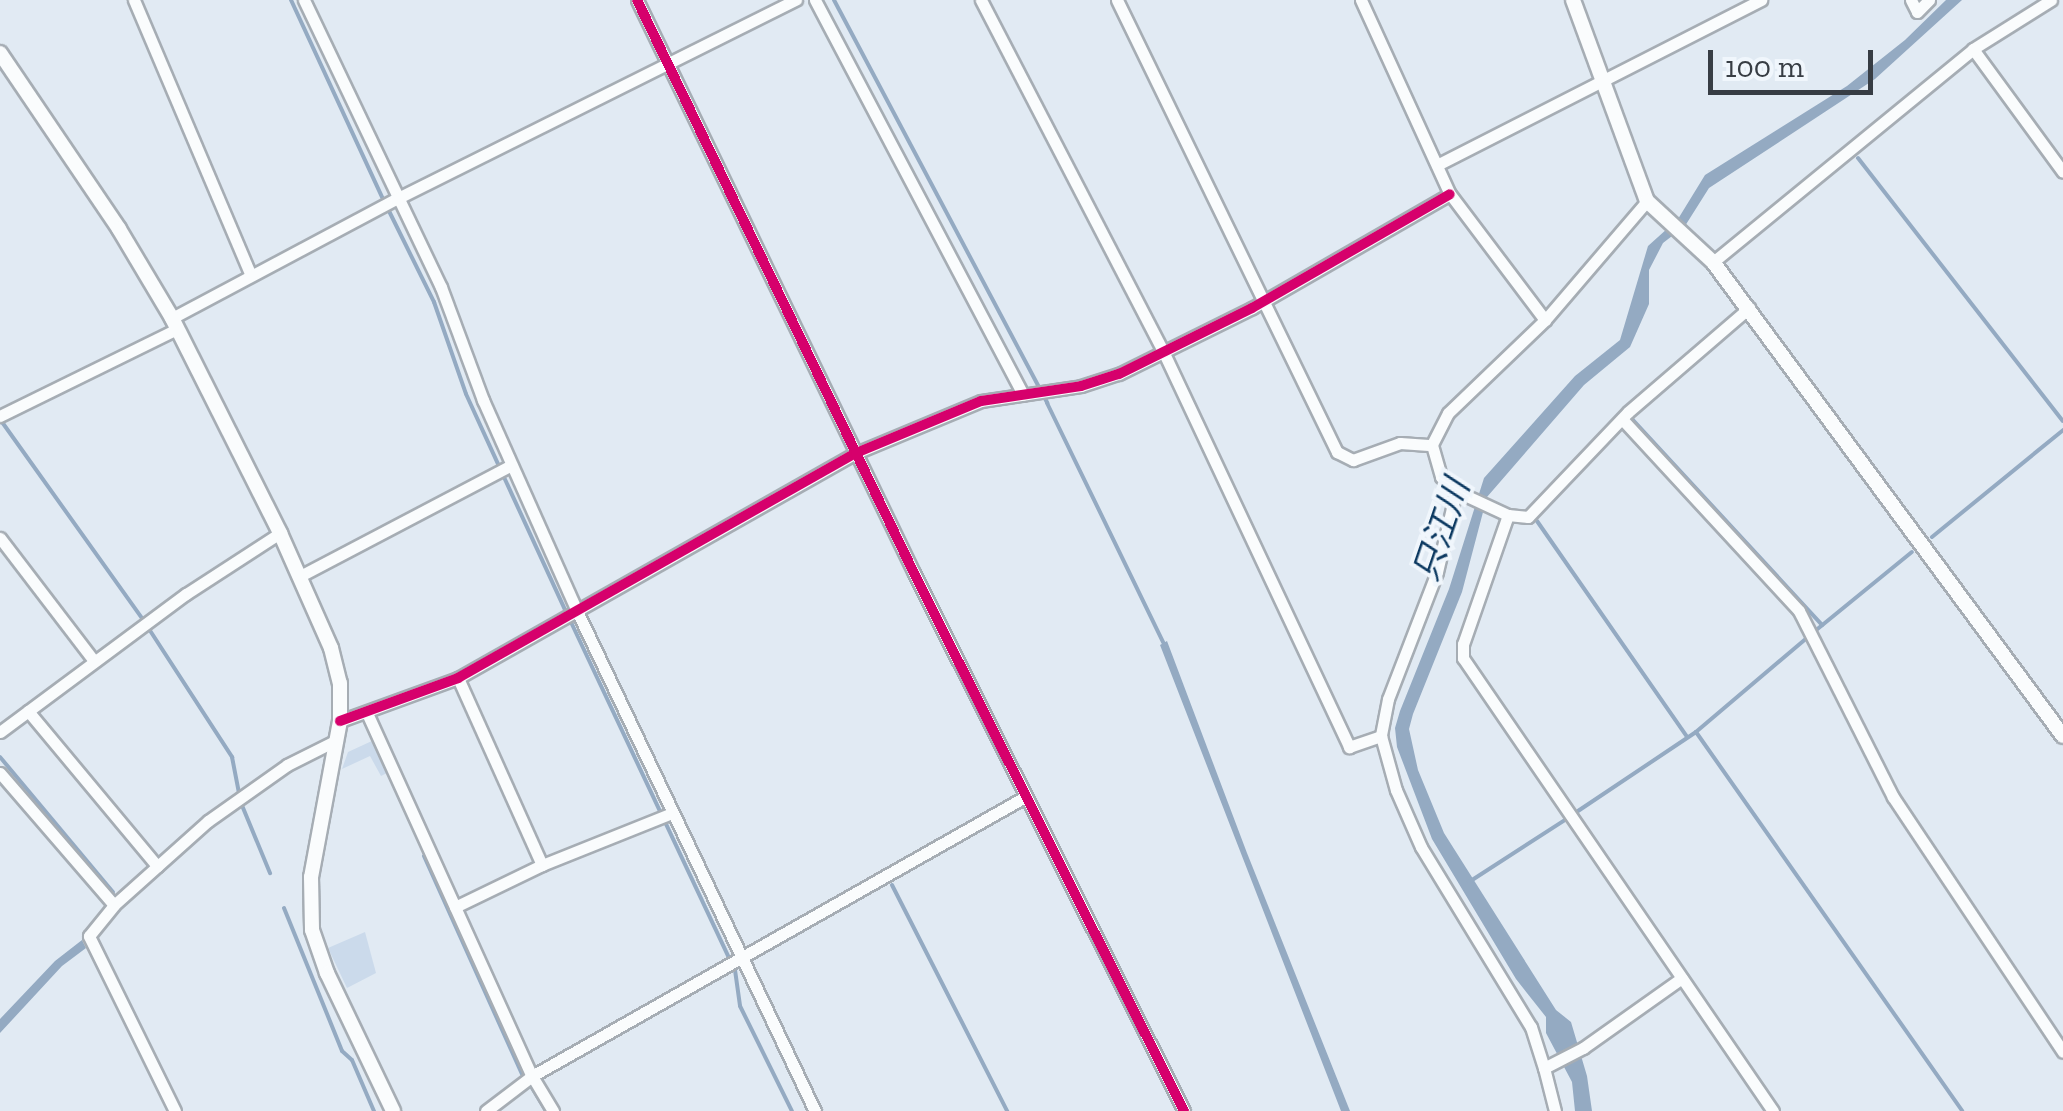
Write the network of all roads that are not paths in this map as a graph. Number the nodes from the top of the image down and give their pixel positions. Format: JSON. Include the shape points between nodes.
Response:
{"nodes":[{"id":1,"x":134,"y":0,"type":"edge"},
{"id":2,"x":304,"y":0,"type":"edge"},
{"id":3,"x":636,"y":0,"type":"edge"},
{"id":4,"x":796,"y":0,"type":"edge"},
{"id":5,"x":981,"y":0,"type":"edge"},
{"id":6,"x":1117,"y":0,"type":"edge"},
{"id":7,"x":1361,"y":0,"type":"edge"},
{"id":8,"x":1573,"y":0,"type":"edge"},
{"id":9,"x":1761,"y":0,"type":"edge"},
{"id":10,"x":1911,"y":0,"type":"edge"},
{"id":11,"x":1930,"y":0,"type":"edge"},
{"id":12,"x":2051,"y":0,"type":"edge"},
{"id":13,"x":817,"y":1,"type":"edge"},
{"id":14,"x":1973,"y":49,"type":"junction"},
{"id":15,"x":2,"y":60,"type":"edge"},
{"id":16,"x":668,"y":64,"type":"junction"},
{"id":17,"x":1602,"y":82,"type":"junction"},
{"id":18,"x":1437,"y":165,"type":"junction"},
{"id":19,"x":2063,"y":172,"type":"edge"},
{"id":20,"x":1450,"y":194,"type":"junction"},
{"id":21,"x":396,"y":199,"type":"junction"},
{"id":22,"x":1647,"y":201,"type":"junction"},
{"id":23,"x":1713,"y":262,"type":"junction"},
{"id":24,"x":251,"y":275,"type":"junction"},
{"id":25,"x":1263,"y":301,"type":"junction"},
{"id":26,"x":1748,"y":308,"type":"junction"},
{"id":27,"x":1545,"y":320,"type":"junction"},
{"id":28,"x":175,"y":323,"type":"junction"},
{"id":29,"x":1163,"y":351,"type":"junction"},
{"id":30,"x":1026,"y":394,"type":"junction"},
{"id":31,"x":0,"y":416,"type":"edge"},
{"id":32,"x":1622,"y":419,"type":"junction"},
{"id":33,"x":1432,"y":445,"type":"junction"},
{"id":34,"x":856,"y":453,"type":"junction"},
{"id":35,"x":511,"y":465,"type":"junction"},
{"id":36,"x":1456,"y":491,"type":"junction"},
{"id":37,"x":1508,"y":515,"type":"junction"},
{"id":38,"x":280,"y":533,"type":"junction"},
{"id":39,"x":0,"y":538,"type":"edge"},
{"id":40,"x":300,"y":576,"type":"junction"},
{"id":41,"x":576,"y":611,"type":"junction"},
{"id":42,"x":94,"y":661,"type":"junction"},
{"id":43,"x":458,"y":678,"type":"junction"},
{"id":44,"x":28,"y":712,"type":"junction"},
{"id":45,"x":367,"y":713,"type":"junction"},
{"id":46,"x":2057,"y":717,"type":"edge"},
{"id":47,"x":340,"y":721,"type":"junction"},
{"id":48,"x":0,"y":732,"type":"edge"},
{"id":49,"x":1381,"y":736,"type":"junction"},
{"id":50,"x":2063,"y":736,"type":"edge"},
{"id":51,"x":337,"y":740,"type":"junction"},
{"id":52,"x":0,"y":773,"type":"edge"},
{"id":53,"x":1025,"y":797,"type":"junction"},
{"id":54,"x":664,"y":816,"type":"junction"},
{"id":55,"x":157,"y":866,"type":"junction"},
{"id":56,"x":542,"y":866,"type":"junction"},
{"id":57,"x":114,"y":905,"type":"junction"},
{"id":58,"x":455,"y":906,"type":"junction"},
{"id":59,"x":734,"y":963,"type":"junction"},
{"id":60,"x":1682,"y":978,"type":"junction"},
{"id":61,"x":2063,"y":1052,"type":"edge"},
{"id":62,"x":1550,"y":1065,"type":"junction"},
{"id":63,"x":532,"y":1076,"type":"junction"},
{"id":64,"x":169,"y":1108,"type":"edge"},
{"id":65,"x":393,"y":1111,"type":"edge"},
{"id":66,"x":486,"y":1111,"type":"edge"},
{"id":67,"x":553,"y":1111,"type":"edge"},
{"id":68,"x":816,"y":1111,"type":"edge"},
{"id":69,"x":1184,"y":1111,"type":"edge"},
{"id":70,"x":1556,"y":1111,"type":"edge"},
{"id":71,"x":1773,"y":1111,"type":"edge"}],
"edges":[{"from":1,"to":24,"type":"street"},
{"from":2,"to":21,"type":"street"},
{"from":3,"to":16,"type":"street"},
{"from":4,"to":16,"type":"street"},
{"from":5,"to":29,"type":"street"},
{"from":6,"to":25,"type":"street"},
{"from":7,"to":18,"type":"street"},
{"from":8,"to":17,"type":"street"},
{"from":9,"to":17,"type":"street"},
{"from":10,"to":11,"type":"street","via":[[1918,12]]},
{"from":12,"to":14,"type":"street"},
{"from":13,"to":30,"type":"street"},
{"from":14,"to":19,"type":"street"},
{"from":14,"to":23,"type":"street"},
{"from":15,"to":28,"type":"street"},
{"from":16,"to":21,"type":"street"},
{"from":16,"to":34,"type":"street"},
{"from":17,"to":18,"type":"street"},
{"from":17,"to":22,"type":"street"},
{"from":18,"to":20,"type":"street"},
{"from":20,"to":25,"type":"street"},
{"from":20,"to":27,"type":"street"},
{"from":21,"to":24,"type":"street"},
{"from":21,"to":35,"type":"street","via":[[441,288]]},
{"from":22,"to":23,"type":"street"},
{"from":22,"to":27,"type":"street"},
{"from":23,"to":26,"type":"street"},
{"from":24,"to":28,"type":"street"},
{"from":25,"to":29,"type":"street"},
{"from":25,"to":33,"type":"street","via":[[1340,456],[1352,460],[1400,443]]},
{"from":26,"to":32,"type":"street"},
{"from":26,"to":46,"type":"street"},
{"from":27,"to":33,"type":"street","via":[[1448,413]]},
{"from":28,"to":31,"type":"street"},
{"from":28,"to":38,"type":"street"},
{"from":29,"to":30,"type":"street","via":[[1119,374]]},
{"from":29,"to":49,"type":"street","via":[[1349,746]]},
{"from":30,"to":34,"type":"street","via":[[940,415]]},
{"from":32,"to":37,"type":"street","via":[[1528,517]]},
{"from":32,"to":61,"type":"street","via":[[1798,611],[1892,797]]},
{"from":33,"to":36,"type":"street","via":[[1441,477]]},
{"from":34,"to":41,"type":"street"},
{"from":34,"to":53,"type":"street"},
{"from":35,"to":40,"type":"street"},
{"from":35,"to":41,"type":"street"},
{"from":36,"to":37,"type":"street"},
{"from":36,"to":49,"type":"street"},
{"from":37,"to":60,"type":"street","via":[[1462,644],[1463,658]]},
{"from":38,"to":40,"type":"street"},
{"from":38,"to":42,"type":"street"},
{"from":39,"to":42,"type":"street"},
{"from":40,"to":47,"type":"street","via":[[331,648]]},
{"from":41,"to":43,"type":"street"},
{"from":41,"to":54,"type":"street"},
{"from":42,"to":44,"type":"street"},
{"from":43,"to":45,"type":"street"},
{"from":43,"to":56,"type":"street"},
{"from":44,"to":48,"type":"street"},
{"from":44,"to":55,"type":"street"},
{"from":45,"to":47,"type":"street"},
{"from":45,"to":58,"type":"street"},
{"from":46,"to":50,"type":"street"},
{"from":47,"to":51,"type":"street"},
{"from":49,"to":62,"type":"street","via":[[1420,848]]},
{"from":51,"to":55,"type":"street","via":[[287,765]]},
{"from":51,"to":65,"type":"street","via":[[311,877],[312,930]]},
{"from":52,"to":57,"type":"street"},
{"from":53,"to":59,"type":"street"},
{"from":53,"to":69,"type":"street"},
{"from":54,"to":56,"type":"street"},
{"from":54,"to":59,"type":"street"},
{"from":55,"to":57,"type":"street"},
{"from":56,"to":58,"type":"street"},
{"from":57,"to":64,"type":"street","via":[[88,936]]},
{"from":58,"to":63,"type":"street"},
{"from":59,"to":63,"type":"street"},
{"from":59,"to":68,"type":"street"},
{"from":60,"to":62,"type":"street"},
{"from":60,"to":71,"type":"street"},
{"from":62,"to":70,"type":"street"},
{"from":63,"to":66,"type":"street"},
{"from":63,"to":67,"type":"street"}]}
